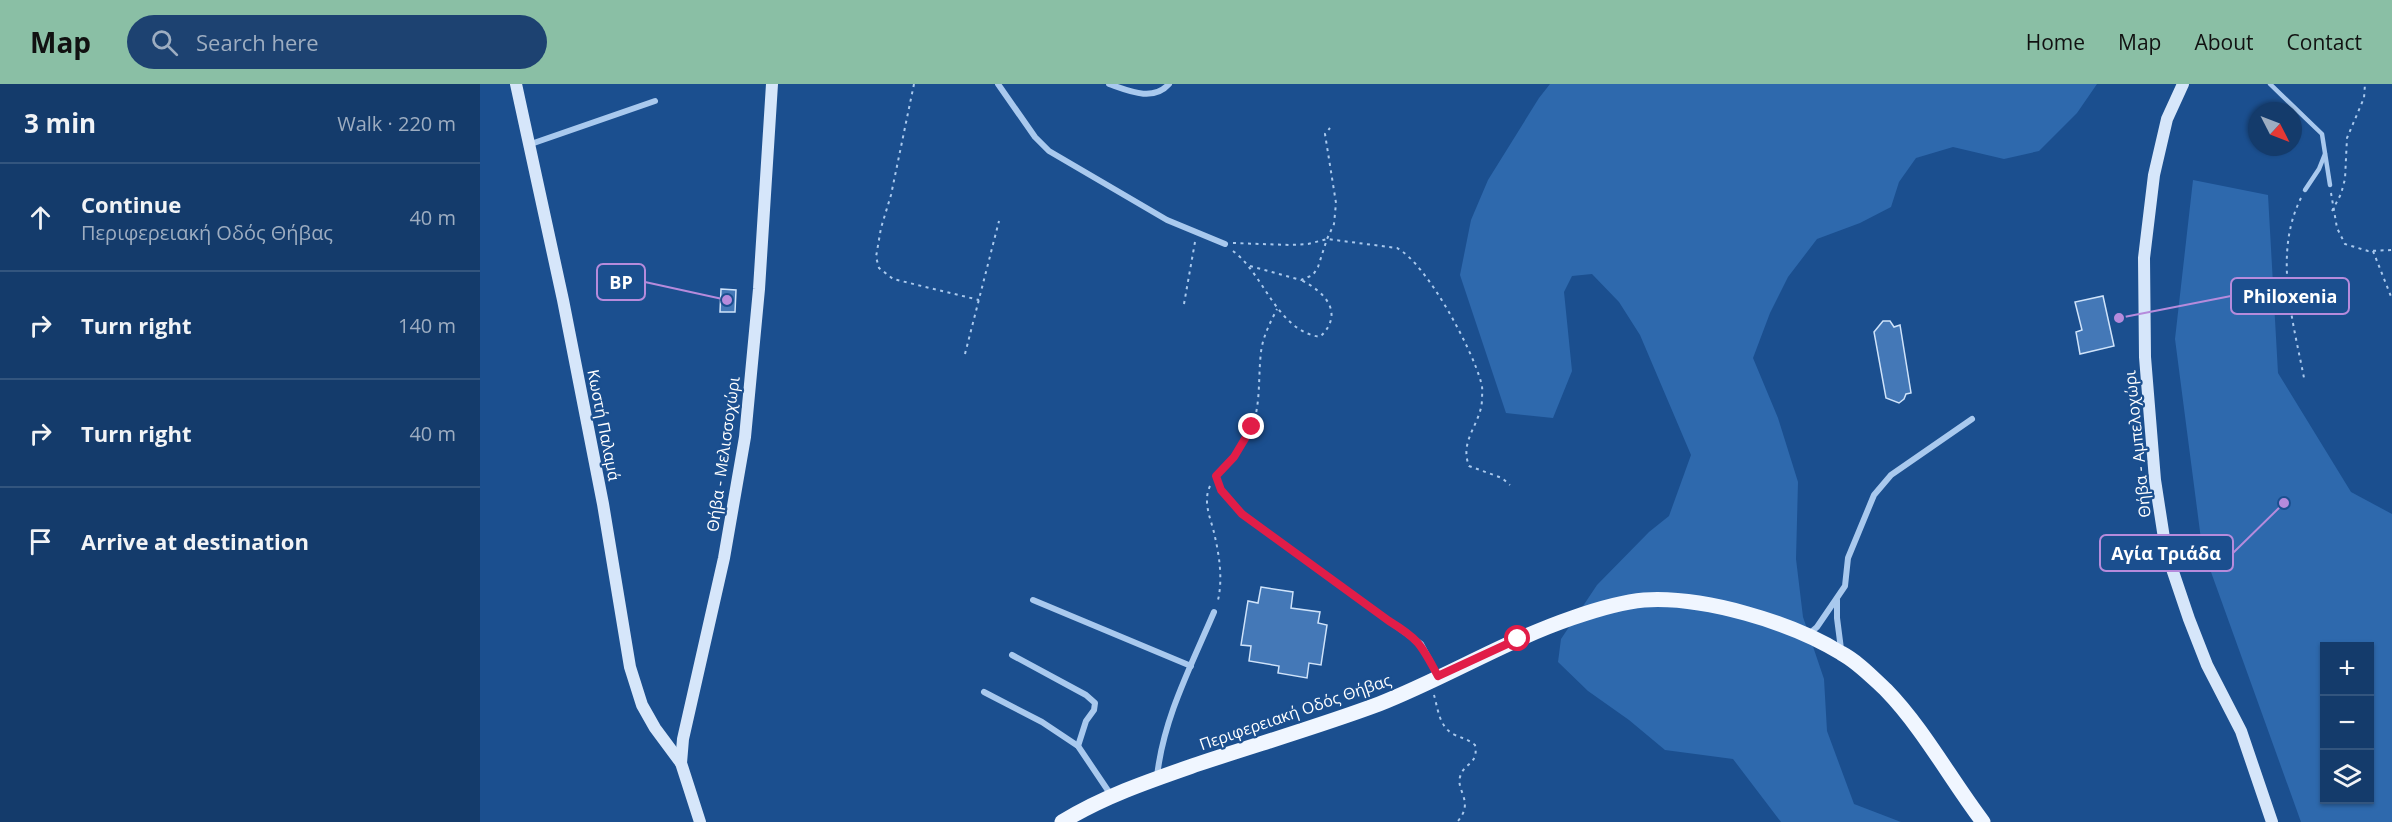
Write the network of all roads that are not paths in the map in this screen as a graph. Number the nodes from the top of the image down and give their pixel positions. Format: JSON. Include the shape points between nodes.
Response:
{"nodes":[{"id":1,"x":516,"y":84,"type":"edge"},
{"id":2,"x":771,"y":84,"type":"edge"},
{"id":3,"x":998,"y":84,"type":"edge"},
{"id":4,"x":1109,"y":84,"type":"edge"},
{"id":5,"x":1169,"y":84,"type":"edge"},
{"id":6,"x":2183,"y":84,"type":"edge"},
{"id":7,"x":2270,"y":84,"type":"edge"},
{"id":8,"x":655,"y":101,"type":"dead end"},
{"id":9,"x":528,"y":145,"type":"junction"},
{"id":10,"x":2326,"y":152,"type":"junction"},
{"id":11,"x":2330,"y":185,"type":"road end"},
{"id":12,"x":2305,"y":190,"type":"road end"},
{"id":13,"x":1225,"y":244,"type":"road end"},
{"id":14,"x":1972,"y":419,"type":"dead end"},
{"id":15,"x":1216,"y":476,"type":"road end"},
{"id":16,"x":1837,"y":598,"type":"junction"},
{"id":17,"x":1033,"y":600,"type":"dead end"},
{"id":18,"x":1214,"y":612,"type":"road end"},
{"id":19,"x":1807,"y":636,"type":"junction"},
{"id":20,"x":1842,"y":653,"type":"junction"},
{"id":21,"x":1012,"y":655,"type":"dead end"},
{"id":22,"x":1191,"y":666,"type":"junction"},
{"id":23,"x":1433,"y":679,"type":"junction"},
{"id":24,"x":984,"y":692,"type":"dead end"},
{"id":25,"x":1078,"y":747,"type":"junction"},
{"id":26,"x":681,"y":763,"type":"junction"},
{"id":27,"x":1157,"y":778,"type":"junction"},
{"id":28,"x":1112,"y":796,"type":"junction"},
{"id":29,"x":700,"y":822,"type":"edge"},
{"id":30,"x":1062,"y":822,"type":"edge"},
{"id":31,"x":1983,"y":822,"type":"edge"},
{"id":32,"x":2272,"y":822,"type":"edge"}],
"edges":[{"from":1,"to":9,"type":"street","name":"Κωστή Παλαμά"},
{"from":2,"to":26,"type":"street","name":"Θήβα - Μελισσοχώρι","via":[[759,289],[745,437]]},
{"from":3,"to":13,"type":"street","via":[[1049,151],[1167,220]]},
{"from":4,"to":5,"type":"street","via":[[1149,95]]},
{"from":6,"to":32,"type":"street","name":"Θήβα - Αμπελοχώρι","via":[[2167,118],[2154,175],[2144,258],[2145,357],[2155,480],[2166,550],[2189,619],[2207,665],[2241,731]]},
{"from":7,"to":10,"type":"lane","via":[[2322,134]]},
{"from":8,"to":9,"type":"street"},
{"from":9,"to":26,"type":"street","name":"Κωστή Παλαμά","via":[[603,504],[630,667],[642,705]]},
{"from":10,"to":11,"type":"lane"},
{"from":10,"to":12,"type":"lane"},
{"from":14,"to":16,"type":"street","via":[[1892,475],[1874,495],[1848,558],[1845,586]]},
{"from":15,"to":23,"type":"street","via":[[1221,490],[1242,514],[1421,644]]},
{"from":16,"to":19,"type":"street"},
{"from":16,"to":20,"type":"street"},
{"from":17,"to":22,"type":"street"},
{"from":18,"to":22,"type":"street"},
{"from":19,"to":20,"type":"main road","name":"Περιφερειακή Οδός Θήβας"},
{"from":19,"to":23,"type":"main road","name":"Περιφερειακή Οδός Θήβας","via":[[1698,602],[1644,600],[1572,618]]},
{"from":20,"to":31,"type":"main road","name":"Περιφερειακή Οδός Θήβας","via":[[1888,693]]},
{"from":21,"to":25,"type":"street","via":[[1095,703]]},
{"from":22,"to":27,"type":"street","via":[[1167,724]]},
{"from":23,"to":27,"type":"main road","name":"Περιφερειακή Οδός Θήβας","via":[[1380,703]]},
{"from":24,"to":25,"type":"street","via":[[1042,722]]},
{"from":25,"to":28,"type":"street"},
{"from":26,"to":29,"type":"street","name":"Θήβα - Μελισσοχώρι"},
{"from":27,"to":28,"type":"main road","name":"Περιφερειακή Οδός Θήβας"},
{"from":28,"to":30,"type":"main road","name":"Περιφερειακή Οδός Θήβας"}]}
